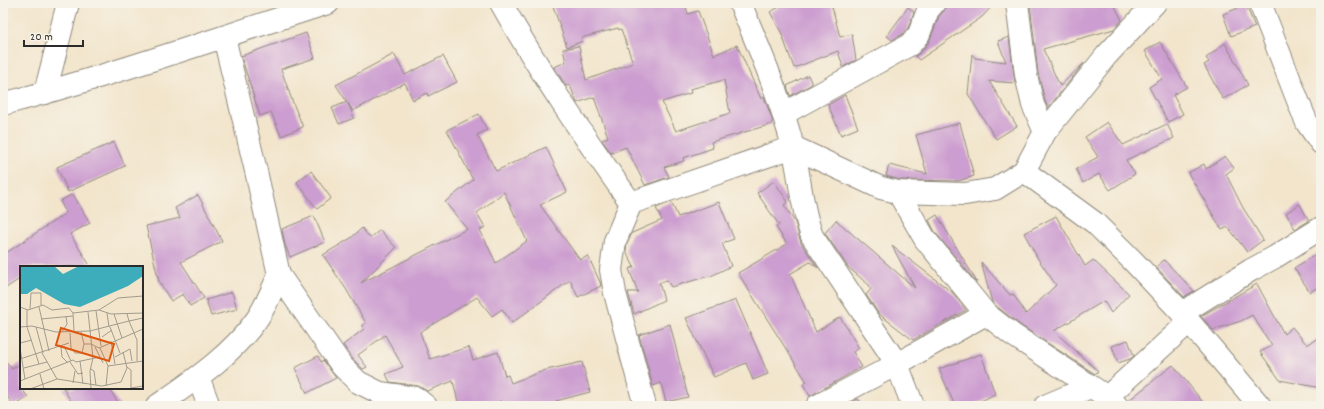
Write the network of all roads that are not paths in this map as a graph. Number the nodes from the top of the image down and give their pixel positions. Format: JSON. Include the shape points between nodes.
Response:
{"nodes":[{"id":1,"x":68,"y":3,"type":"edge"},
{"id":2,"x":326,"y":3,"type":"edge"},
{"id":3,"x":501,"y":3,"type":"edge"},
{"id":4,"x":740,"y":3,"type":"edge"},
{"id":5,"x":934,"y":3,"type":"edge"},
{"id":6,"x":1017,"y":3,"type":"edge"},
{"id":7,"x":1155,"y":3,"type":"edge"},
{"id":8,"x":1260,"y":3,"type":"edge"},
{"id":9,"x":224,"y":38,"type":"junction"},
{"id":10,"x":45,"y":93,"type":"junction"},
{"id":11,"x":3,"y":104,"type":"edge"},
{"id":12,"x":783,"y":114,"type":"junction"},
{"id":13,"x":1045,"y":132,"type":"junction"},
{"id":14,"x":1321,"y":143,"type":"edge"},
{"id":15,"x":793,"y":147,"type":"junction"},
{"id":16,"x":1024,"y":170,"type":"junction"},
{"id":17,"x":898,"y":192,"type":"junction"},
{"id":18,"x":631,"y":204,"type":"junction"},
{"id":19,"x":1321,"y":228,"type":"edge"},
{"id":20,"x":279,"y":275,"type":"junction"},
{"id":21,"x":986,"y":314,"type":"junction"},
{"id":22,"x":1186,"y":318,"type":"junction"},
{"id":23,"x":897,"y":364,"type":"junction"},
{"id":24,"x":198,"y":377,"type":"junction"},
{"id":25,"x":1105,"y":397,"type":"edge"},
{"id":26,"x":157,"y":406,"type":"edge"},
{"id":27,"x":209,"y":406,"type":"edge"},
{"id":28,"x":426,"y":406,"type":"edge"},
{"id":29,"x":645,"y":406,"type":"edge"},
{"id":30,"x":817,"y":406,"type":"edge"},
{"id":31,"x":913,"y":406,"type":"edge"},
{"id":32,"x":1046,"y":406,"type":"edge"},
{"id":33,"x":1260,"y":406,"type":"edge"}],
"edges":[{"from":1,"to":10,"type":"street"},
{"from":2,"to":9,"type":"street"},
{"from":3,"to":18,"type":"street","via":[[571,118]]},
{"from":4,"to":12,"type":"street","via":[[767,67]]},
{"from":5,"to":12,"type":"street","via":[[928,10],[919,34],[911,44]]},
{"from":6,"to":13,"type":"street","via":[[1026,75],[1033,105]]},
{"from":7,"to":13,"type":"street","via":[[1106,56]]},
{"from":8,"to":14,"type":"street","via":[[1300,106]]},
{"from":9,"to":10,"type":"street"},
{"from":9,"to":20,"type":"street"},
{"from":10,"to":11,"type":"street"},
{"from":12,"to":15,"type":"street"},
{"from":13,"to":16,"type":"street"},
{"from":15,"to":17,"type":"street","via":[[881,188]]},
{"from":15,"to":18,"type":"street"},
{"from":15,"to":23,"type":"street","via":[[812,236]]},
{"from":16,"to":17,"type":"street","via":[[995,189],[965,194]]},
{"from":16,"to":22,"type":"street","via":[[1095,223]]},
{"from":17,"to":21,"type":"street","via":[[925,239]]},
{"from":18,"to":29,"type":"street","via":[[615,241],[611,270]]},
{"from":19,"to":22,"type":"street","via":[[1251,270]]},
{"from":20,"to":24,"type":"street","via":[[257,319],[235,346]]},
{"from":20,"to":28,"type":"street","via":[[342,366],[358,382],[380,393],[416,398]]},
{"from":21,"to":23,"type":"street"},
{"from":21,"to":25,"type":"street"},
{"from":22,"to":25,"type":"street"},
{"from":22,"to":33,"type":"street"},
{"from":23,"to":30,"type":"street"},
{"from":23,"to":31,"type":"street"},
{"from":24,"to":26,"type":"street"},
{"from":24,"to":27,"type":"street"},
{"from":25,"to":32,"type":"street"}]}
